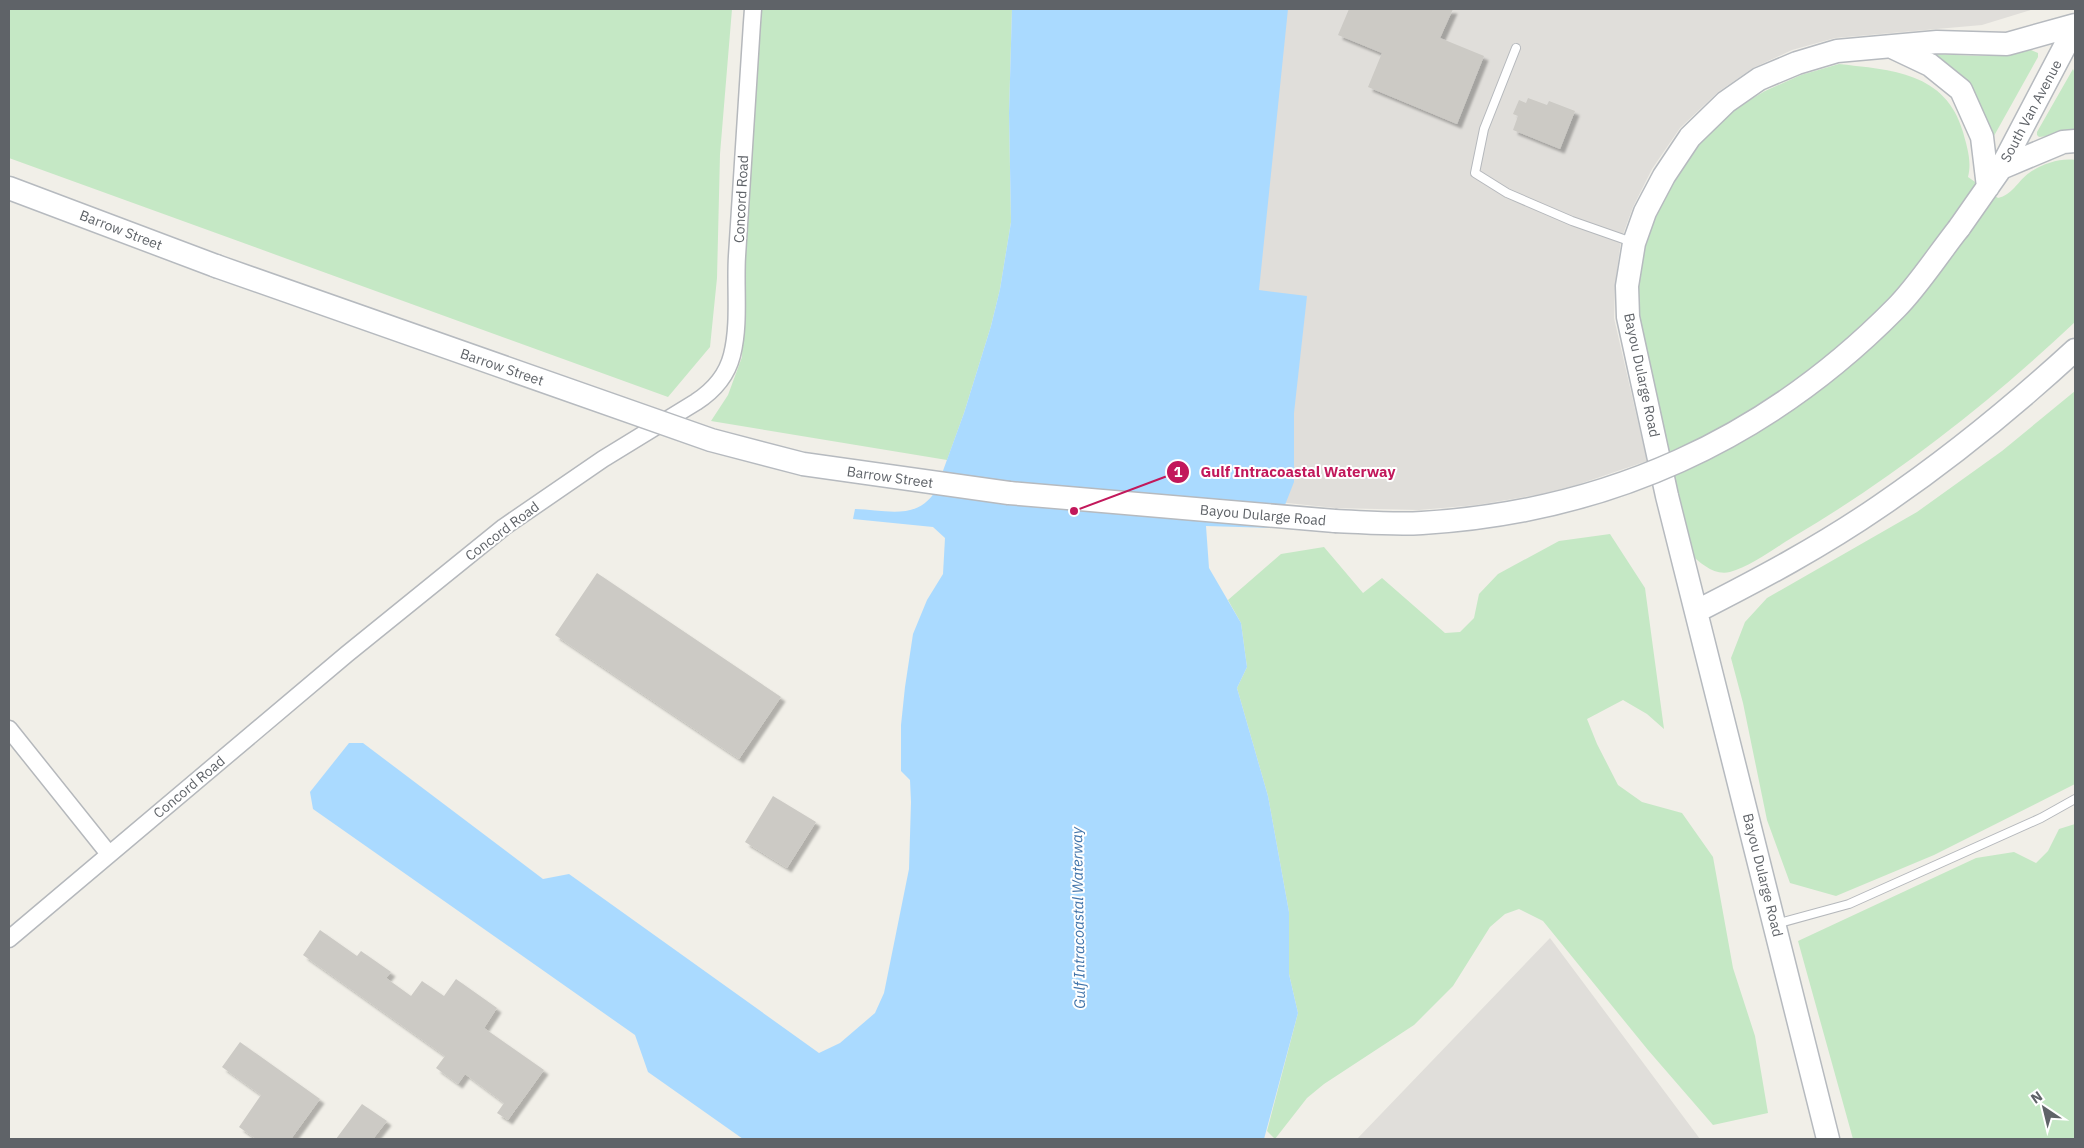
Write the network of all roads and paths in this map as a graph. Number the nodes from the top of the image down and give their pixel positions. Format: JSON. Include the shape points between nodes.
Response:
{"nodes":[{"id":1,"x":753,"y":9,"type":"edge"},
{"id":2,"x":2075,"y":26,"type":"edge"},
{"id":3,"x":1516,"y":48,"type":"dead end"},
{"id":4,"x":1892,"y":48,"type":"junction"},
{"id":5,"x":2075,"y":141,"type":"edge"},
{"id":6,"x":2001,"y":168,"type":"junction"},
{"id":7,"x":1988,"y":186,"type":"junction"},
{"id":8,"x":9,"y":188,"type":"edge"},
{"id":9,"x":1634,"y":243,"type":"junction"},
{"id":10,"x":2075,"y":350,"type":"edge"},
{"id":11,"x":1009,"y":493,"type":"joint"},
{"id":12,"x":1697,"y":612,"type":"junction"},
{"id":13,"x":9,"y":729,"type":"edge"},
{"id":14,"x":2075,"y":799,"type":"edge"},
{"id":15,"x":109,"y":854,"type":"junction"},
{"id":16,"x":1775,"y":924,"type":"junction"},
{"id":17,"x":9,"y":939,"type":"edge"},
{"id":18,"x":1828,"y":1139,"type":"edge"}],
"edges":[{"from":1,"to":15,"type":"street","name":"Concord Road","via":[[735,333],[732,354],[719,381],[708,394],[603,459],[504,527]]},
{"from":2,"to":4,"type":"main road","via":[[2007,44],[1937,42]]},
{"from":2,"to":6,"type":"main road","name":"South Van Avenue"},
{"from":3,"to":9,"type":"lane","via":[[1484,129],[1475,173],[1507,193]]},
{"from":4,"to":7,"type":"main road","name":"Bayou Dularge Road","via":[[1930,65],[1961,90],[1982,137]]},
{"from":4,"to":9,"type":"main road","name":"Bayou Dularge Road","via":[[1837,51],[1797,63],[1759,80],[1726,102],[1690,137],[1664,176],[1645,212]]},
{"from":5,"to":6,"type":"main road","via":[[2062,142]]},
{"from":6,"to":7,"type":"main road","name":"Bayou Dularge Road"},
{"from":7,"to":11,"type":"main road","name":"Bayou Dularge Road","bridge":true,"via":[[1898,307],[1814,382],[1714,445],[1671,466],[1562,503],[1479,518],[1420,523],[1335,521]]},
{"from":8,"to":11,"type":"main road","name":"Barrow Street","bridge":true,"via":[[216,266],[711,440],[803,464]]},
{"from":9,"to":12,"type":"main road","name":"Bayou Dularge Road","via":[[1627,286],[1628,317],[1667,496]]},
{"from":10,"to":12,"type":"main road","via":[[1987,426],[1880,506],[1770,574]]},
{"from":12,"to":16,"type":"main road","name":"Bayou Dularge Road"},
{"from":13,"to":15,"type":"street"},
{"from":14,"to":16,"type":"lane","via":[[2041,818],[1849,904]]},
{"from":15,"to":17,"type":"street","name":"Concord Road"},
{"from":16,"to":18,"type":"main road","name":"Bayou Dularge Road"}]}
